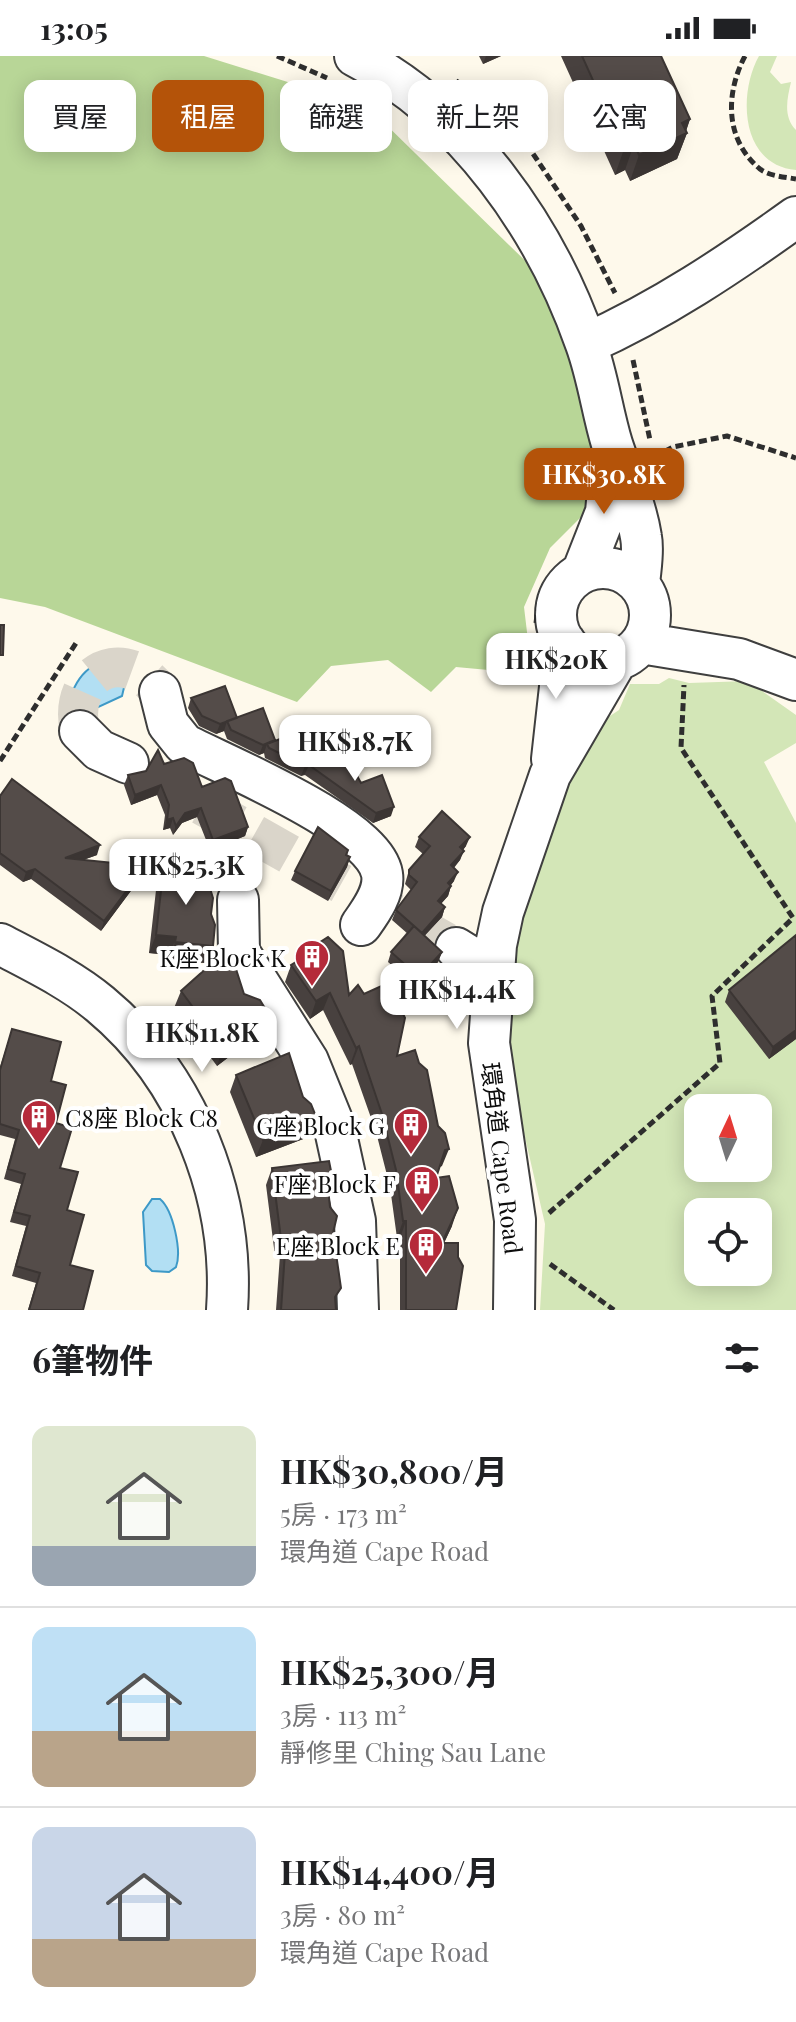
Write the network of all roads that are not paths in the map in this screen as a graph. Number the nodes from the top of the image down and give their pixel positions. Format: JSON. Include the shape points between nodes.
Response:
{"nodes":[{"id":1,"x":403,"y":69,"type":"edge"},
{"id":2,"x":346,"y":70,"type":"edge"},
{"id":3,"x":796,"y":217,"type":"edge"},
{"id":4,"x":586,"y":344,"type":"junction"},
{"id":5,"x":611,"y":442,"type":"junction"},
{"id":6,"x":568,"y":572,"type":"junction"},
{"id":7,"x":637,"y":626,"type":"junction"},
{"id":8,"x":550,"y":634,"type":"junction"},
{"id":9,"x":796,"y":680,"type":"edge"},
{"id":10,"x":160,"y":692,"type":"tunnel mouth"},
{"id":11,"x":80,"y":731,"type":"dead end"},
{"id":12,"x":128,"y":763,"type":"dead end"},
{"id":13,"x":550,"y":775,"type":"junction"},
{"id":14,"x":238,"y":900,"type":"dead end"},
{"id":15,"x":361,"y":925,"type":"dead end"},
{"id":16,"x":0,"y":944,"type":"edge"},
{"id":17,"x":456,"y":948,"type":"tunnel mouth"},
{"id":18,"x":493,"y":971,"type":"junction"},
{"id":19,"x":227,"y":1310,"type":"edge"},
{"id":20,"x":358,"y":1310,"type":"edge"},
{"id":21,"x":514,"y":1310,"type":"edge"}],
"edges":[{"from":1,"to":2,"type":"street","name":"環角道 Cape Road"},
{"from":1,"to":4,"type":"street","name":"環角道 Cape Road","via":[[514,203],[546,253]]},
{"from":3,"to":4,"type":"street","via":[[714,276]]},
{"from":4,"to":5,"type":"street","name":"環角道 Cape Road"},
{"from":5,"to":6,"type":"street","name":"環角道 Cape Road","via":[[606,512]]},
{"from":5,"to":7,"type":"street","name":"環角道 Cape Road","via":[[642,540]]},
{"from":6,"to":7,"type":"street","via":[[613,569]]},
{"from":6,"to":8,"type":"street","name":"環角道 Cape Road","via":[[569,583],[556,611],[558,627]]},
{"from":7,"to":8,"type":"street","via":[[588,659]]},
{"from":7,"to":9,"type":"street","via":[[686,648],[739,659]]},
{"from":7,"to":13,"type":"street","name":"環角道 Cape Road"},
{"from":8,"to":13,"type":"street","name":"環角道 Cape Road"},
{"from":10,"to":15,"type":"street","via":[[168,724],[184,744],[342,825],[370,848],[381,883]]},
{"from":11,"to":12,"type":"street","via":[[99,750]]},
{"from":13,"to":18,"type":"street","name":"環角道 Cape Road","via":[[503,912]]},
{"from":14,"to":20,"type":"street","via":[[239,952],[308,1061],[334,1125],[355,1221]]},
{"from":16,"to":19,"type":"street","via":[[99,1003],[144,1048],[180,1099],[218,1198],[228,1266]]},
{"from":17,"to":18,"type":"street"},
{"from":18,"to":21,"type":"street","name":"環角道 Cape Road","via":[[489,1043],[515,1220]]}]}
